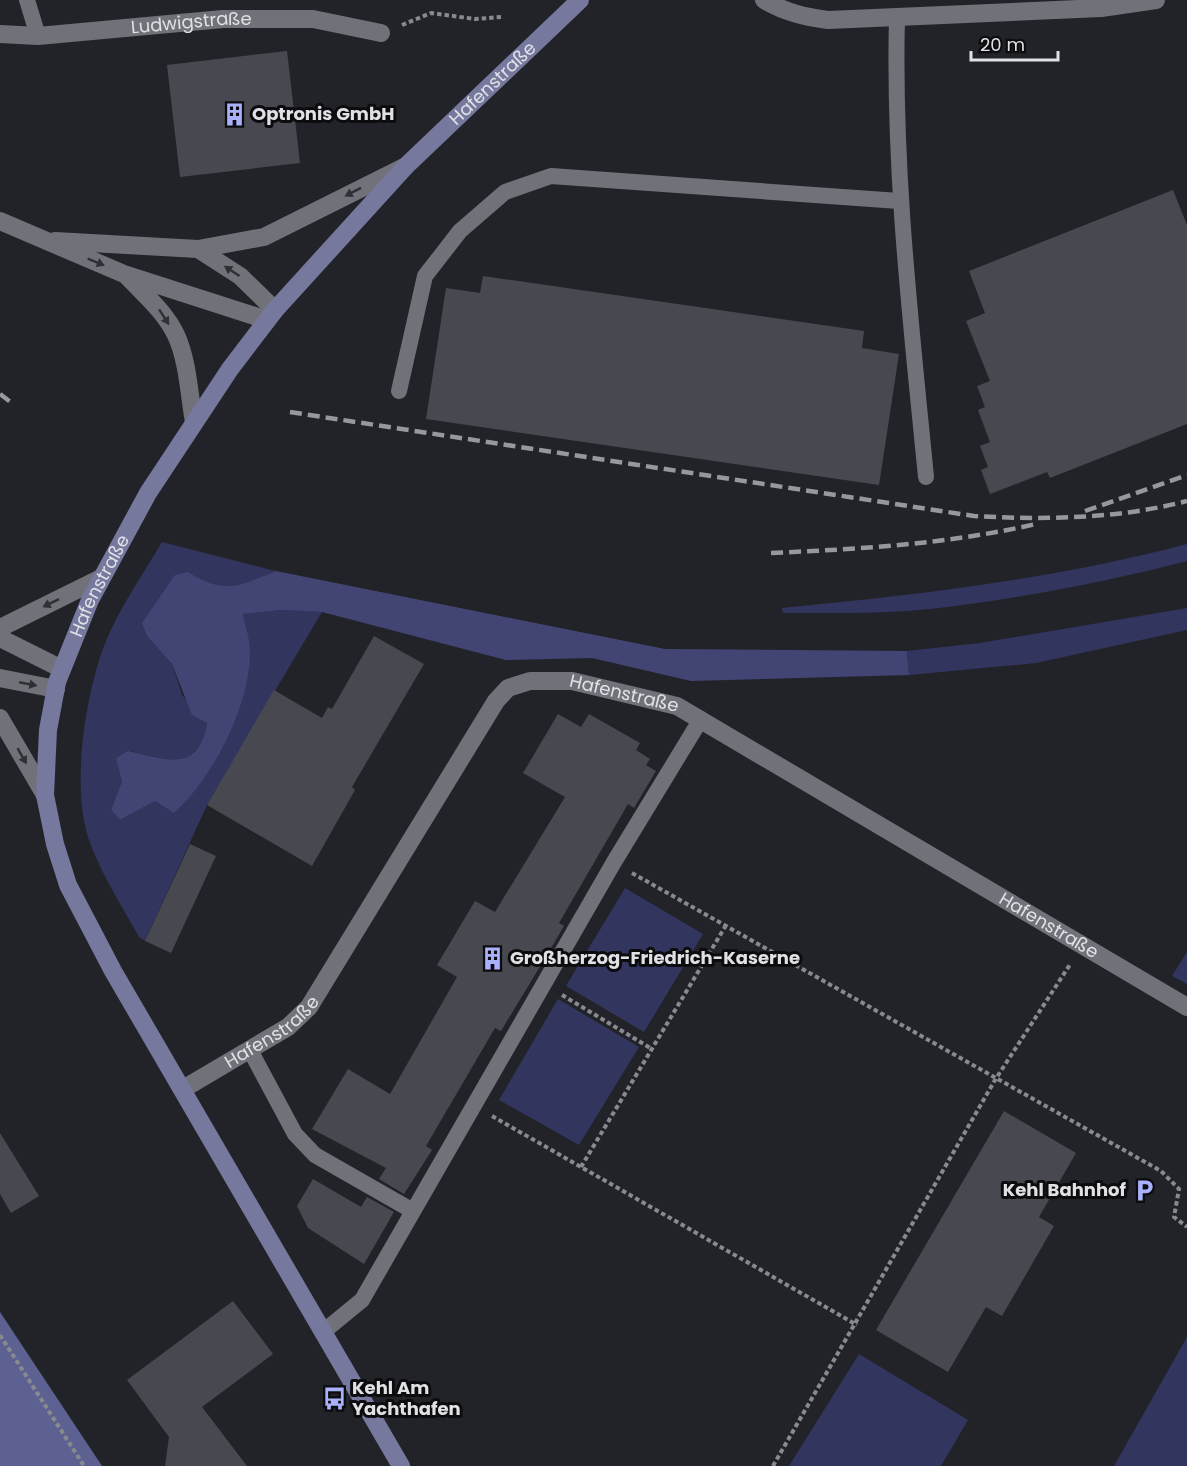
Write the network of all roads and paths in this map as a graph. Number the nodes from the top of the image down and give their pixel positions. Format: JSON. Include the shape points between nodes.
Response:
{"nodes":[{"id":1,"x":27,"y":0,"type":"edge"},
{"id":2,"x":580,"y":0,"type":"edge"},
{"id":3,"x":764,"y":0,"type":"edge"},
{"id":4,"x":1156,"y":0,"type":"edge"},
{"id":5,"x":897,"y":16,"type":"junction"},
{"id":6,"x":501,"y":17,"type":"dead end"},
{"id":7,"x":381,"y":33,"type":"joint"},
{"id":8,"x":0,"y":34,"type":"edge"},
{"id":9,"x":38,"y":36,"type":"junction"},
{"id":10,"x":406,"y":166,"type":"junction"},
{"id":11,"x":899,"y":201,"type":"junction"},
{"id":12,"x":0,"y":221,"type":"edge"},
{"id":13,"x":42,"y":240,"type":"junction"},
{"id":14,"x":198,"y":249,"type":"junction"},
{"id":15,"x":124,"y":274,"type":"junction"},
{"id":16,"x":271,"y":315,"type":"junction"},
{"id":17,"x":399,"y":391,"type":"dead end"},
{"id":18,"x":194,"y":422,"type":"junction"},
{"id":19,"x":926,"y":477,"type":"dead end"},
{"id":20,"x":102,"y":578,"type":"junction"},
{"id":21,"x":0,"y":628,"type":"edge"},
{"id":22,"x":0,"y":638,"type":"edge"},
{"id":23,"x":62,"y":669,"type":"junction"},
{"id":24,"x":0,"y":678,"type":"edge"},
{"id":25,"x":56,"y":689,"type":"junction"},
{"id":26,"x":0,"y":718,"type":"edge"},
{"id":27,"x":701,"y":718,"type":"junction"},
{"id":28,"x":45,"y":795,"type":"junction"},
{"id":29,"x":614,"y":862,"type":"junction"},
{"id":30,"x":725,"y":927,"type":"junction"},
{"id":31,"x":1082,"y":945,"type":"junction"},
{"id":32,"x":544,"y":984,"type":"junction"},
{"id":33,"x":1187,"y":1007,"type":"edge"},
{"id":34,"x":652,"y":1049,"type":"junction"},
{"id":35,"x":250,"y":1050,"type":"junction"},
{"id":36,"x":996,"y":1080,"type":"junction"},
{"id":37,"x":183,"y":1089,"type":"junction"},
{"id":38,"x":474,"y":1105,"type":"junction"},
{"id":39,"x":581,"y":1167,"type":"junction"},
{"id":40,"x":413,"y":1211,"type":"junction"},
{"id":41,"x":1187,"y":1227,"type":"edge"},
{"id":42,"x":856,"y":1325,"type":"junction"},
{"id":43,"x":322,"y":1332,"type":"junction"},
{"id":44,"x":0,"y":1335,"type":"edge"},
{"id":45,"x":84,"y":1466,"type":"edge"},
{"id":46,"x":400,"y":1466,"type":"edge"},
{"id":47,"x":773,"y":1466,"type":"edge"}],
"edges":[{"from":1,"to":9,"type":"lane"},
{"from":2,"to":10,"type":"street","name":"Hafenstraße"},
{"from":3,"to":5,"type":"street","via":[[783,11],[828,20]]},
{"from":4,"to":5,"type":"street","via":[[1101,8]]},
{"from":5,"to":11,"type":"lane"},
{"from":6,"to":7,"type":"path","via":[[475,19],[431,13]]},
{"from":7,"to":9,"type":"street","name":"Ludwigstraße","via":[[313,19],[223,19]]},
{"from":8,"to":9,"type":"street","name":"Ludwigstraße"},
{"from":10,"to":14,"type":"street","name":"Hafenstraße","one_way":true,"via":[[264,237]]},
{"from":10,"to":16,"type":"street","name":"Hafenstraße"},
{"from":11,"to":17,"type":"lane","via":[[551,176],[505,192],[460,231],[424,276]]},
{"from":11,"to":19,"type":"lane"},
{"from":12,"to":13,"type":"street","name":"Hafenstraße"},
{"from":13,"to":14,"type":"street","name":"Hafenstraße"},
{"from":13,"to":15,"type":"street","name":"Hafenstraße","one_way":true},
{"from":16,"to":14,"type":"street","name":"Hafenstraße","one_way":true,"via":[[240,276]]},
{"from":15,"to":16,"type":"street","name":"Hafenstraße"},
{"from":15,"to":18,"type":"street","name":"Hafenstraße","one_way":true,"via":[[157,306],[176,335]]},
{"from":16,"to":18,"type":"street","name":"Hafenstraße"},
{"from":18,"to":20,"type":"street","name":"Hafenstraße","via":[[148,493]]},
{"from":20,"to":21,"type":"street","one_way":true},
{"from":20,"to":23,"type":"street","name":"Hafenstraße"},
{"from":22,"to":23,"type":"street"},
{"from":23,"to":25,"type":"street","name":"Hafenstraße"},
{"from":24,"to":25,"type":"street","one_way":true},
{"from":25,"to":28,"type":"street","name":"Hafenstraße","via":[[48,730]]},
{"from":26,"to":28,"type":"street","one_way":true},
{"from":27,"to":29,"type":"lane"},
{"from":27,"to":31,"type":"street","name":"Hafenstraße"},
{"from":27,"to":35,"type":"street","name":"Hafenstraße","via":[[648,697],[572,681],[530,681],[508,688],[496,701],[309,1007],[288,1027]]},
{"from":28,"to":37,"type":"street","name":"Hafenstraße","via":[[68,885]]},
{"from":29,"to":30,"type":"path"},
{"from":29,"to":32,"type":"lane"},
{"from":30,"to":34,"type":"path"},
{"from":30,"to":36,"type":"path"},
{"from":31,"to":33,"type":"street","name":"Hafenstraße"},
{"from":31,"to":36,"type":"path"},
{"from":32,"to":34,"type":"path"},
{"from":32,"to":38,"type":"lane"},
{"from":34,"to":39,"type":"path"},
{"from":35,"to":37,"type":"street","name":"Hafenstraße"},
{"from":35,"to":40,"type":"lane","via":[[295,1134],[315,1155]]},
{"from":36,"to":41,"type":"path","via":[[1161,1171],[1179,1189],[1174,1217]]},
{"from":36,"to":42,"type":"path"},
{"from":37,"to":43,"type":"street","name":"Hafenstraße"},
{"from":38,"to":39,"type":"path"},
{"from":38,"to":40,"type":"lane"},
{"from":39,"to":42,"type":"path"},
{"from":40,"to":43,"type":"lane","via":[[362,1300]]},
{"from":42,"to":47,"type":"path"},
{"from":43,"to":46,"type":"street","name":"Hafenstraße"},
{"from":44,"to":45,"type":"path"}]}
